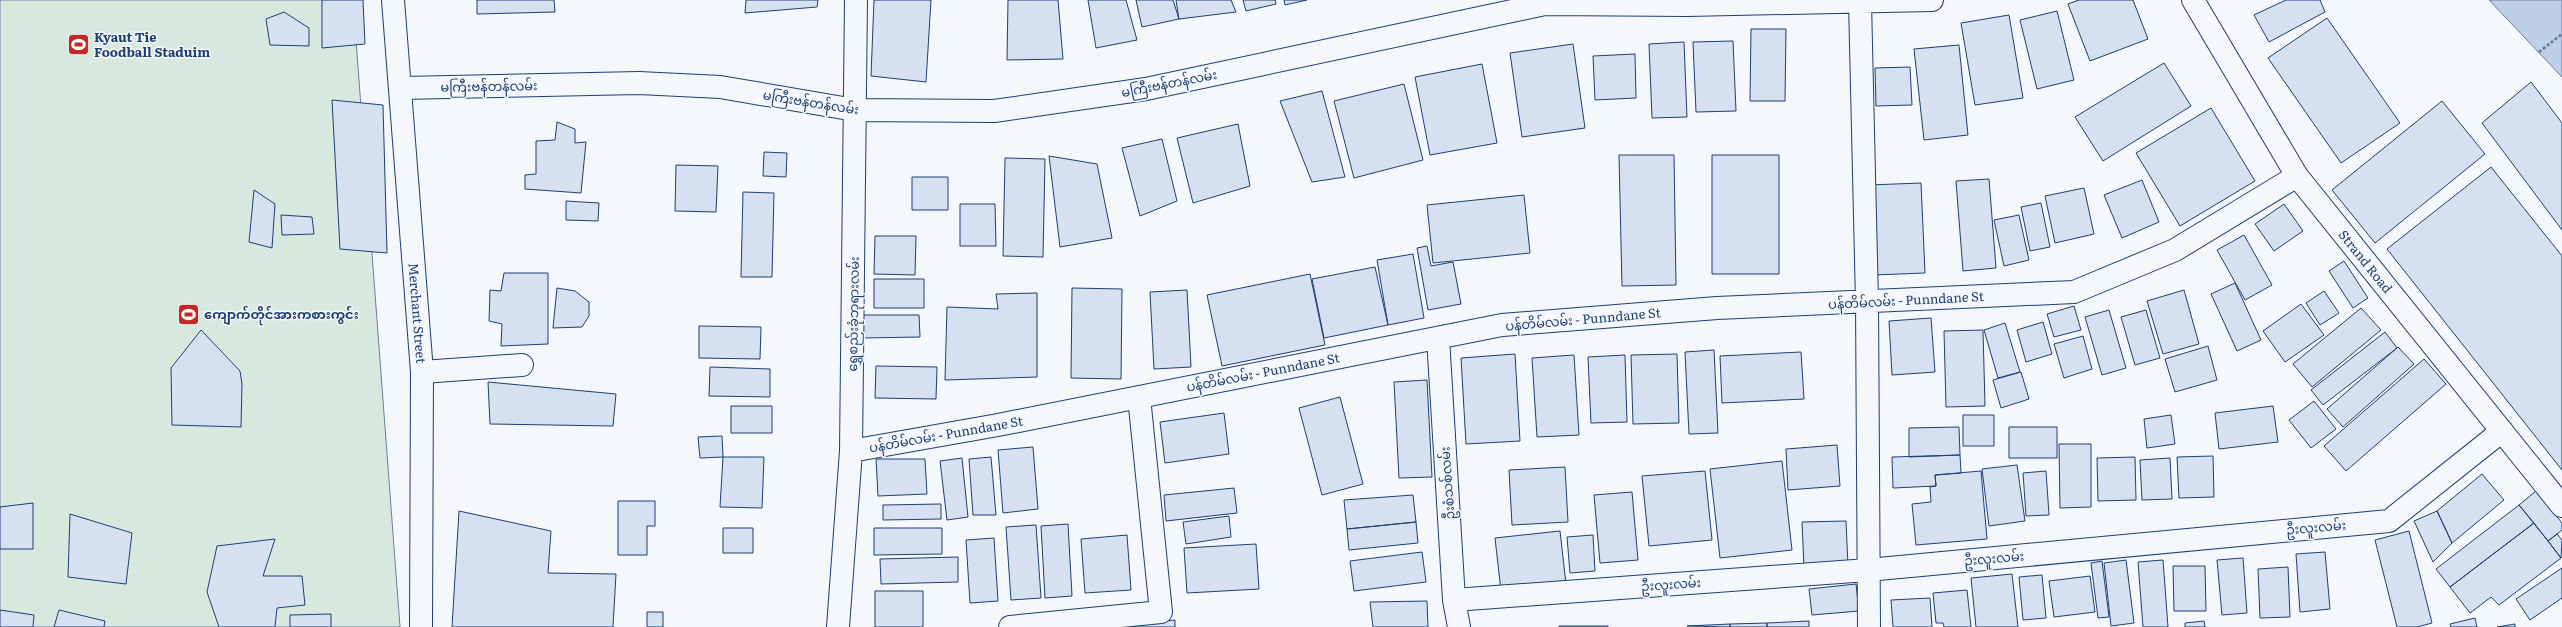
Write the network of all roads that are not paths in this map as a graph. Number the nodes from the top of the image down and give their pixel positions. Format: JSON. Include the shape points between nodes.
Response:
{"nodes":[{"id":1,"x":394,"y":0,"type":"edge"},
{"id":2,"x":856,"y":0,"type":"edge"},
{"id":3,"x":1932,"y":0,"type":"edge"},
{"id":4,"x":2193,"y":0,"type":"edge"},
{"id":5,"x":1544,"y":2,"type":"edge"},
{"id":6,"x":1686,"y":2,"type":"edge"},
{"id":7,"x":1860,"y":2,"type":"junction"},
{"id":8,"x":401,"y":88,"type":"junction"},
{"id":9,"x":855,"y":110,"type":"junction"},
{"id":10,"x":2297,"y":176,"type":"junction"},
{"id":11,"x":1867,"y":302,"type":"junction"},
{"id":12,"x":1438,"y":338,"type":"junction"},
{"id":13,"x":522,"y":365,"type":"dead end"},
{"id":14,"x":422,"y":372,"type":"junction"},
{"id":15,"x":1139,"y":397,"type":"junction"},
{"id":16,"x":2502,"y":431,"type":"junction"},
{"id":17,"x":851,"y":451,"type":"junction"},
{"id":18,"x":2562,"y":506,"type":"edge"},
{"id":19,"x":1868,"y":570,"type":"junction"},
{"id":20,"x":1454,"y":600,"type":"junction"},
{"id":21,"x":421,"y":627,"type":"edge"},
{"id":22,"x":838,"y":627,"type":"edge"},
{"id":23,"x":1010,"y":627,"type":"edge"},
{"id":24,"x":1459,"y":627,"type":"edge"},
{"id":25,"x":1869,"y":627,"type":"edge"}],
"edges":[{"from":1,"to":8,"type":"street","name":"Merchant Street"},
{"from":2,"to":9,"type":"street","name":"ရွှေစည်းခုံဘုရားလမ်း"},
{"from":3,"to":7,"type":"street","name":"မကြီးဗန်တန်လမ်း"},
{"from":4,"to":10,"type":"street","name":"Strand Road"},
{"from":5,"to":6,"type":"street","name":"မကြီးဗန်တန်လမ်း"},
{"from":5,"to":9,"type":"street","name":"မကြီးဗန်တန်လမ်း","via":[[1146,89],[994,111]]},
{"from":6,"to":7,"type":"street","name":"မကြီးဗန်တန်လမ်း"},
{"from":7,"to":11,"type":"street"},
{"from":8,"to":9,"type":"street","name":"မကြီးဗန်တန်လမ်း","via":[[639,83],[720,87]]},
{"from":8,"to":14,"type":"street","name":"Merchant Street"},
{"from":9,"to":17,"type":"street","name":"ရွှေစည်းခုံဘုရားလမ်း"},
{"from":10,"to":11,"type":"street","name":"ပန်တိမ်လမ်း - Punndane St","via":[[2175,250],[2074,292]]},
{"from":10,"to":16,"type":"street","name":"Strand Road"},
{"from":11,"to":12,"type":"street","name":"ပန်တိမ်လမ်း - Punndane St","via":[[1717,308],[1510,325]]},
{"from":11,"to":19,"type":"street"},
{"from":12,"to":15,"type":"street","name":"ပန်တိမ်လမ်း - Punndane St"},
{"from":12,"to":20,"type":"street","name":"ဦးစံသစ်လမ်း"},
{"from":13,"to":14,"type":"street"},
{"from":14,"to":21,"type":"street","name":"Merchant Street"},
{"from":15,"to":17,"type":"street","name":"ပန်တိမ်လမ်း - Punndane St"},
{"from":15,"to":23,"type":"street","via":[[1162,612]]},
{"from":16,"to":18,"type":"street","name":"Strand Road"},
{"from":16,"to":19,"type":"street","name":"ဦးလူးလမ်း","via":[[2389,520]]},
{"from":17,"to":22,"type":"street","name":"ရွှေစည်းခုံဘုရားလမ်း"},
{"from":19,"to":20,"type":"street","name":"ဦးလူးလမ်း"},
{"from":19,"to":25,"type":"street"},
{"from":20,"to":24,"type":"street","name":"ဦးစံသစ်လမ်း"}]}
